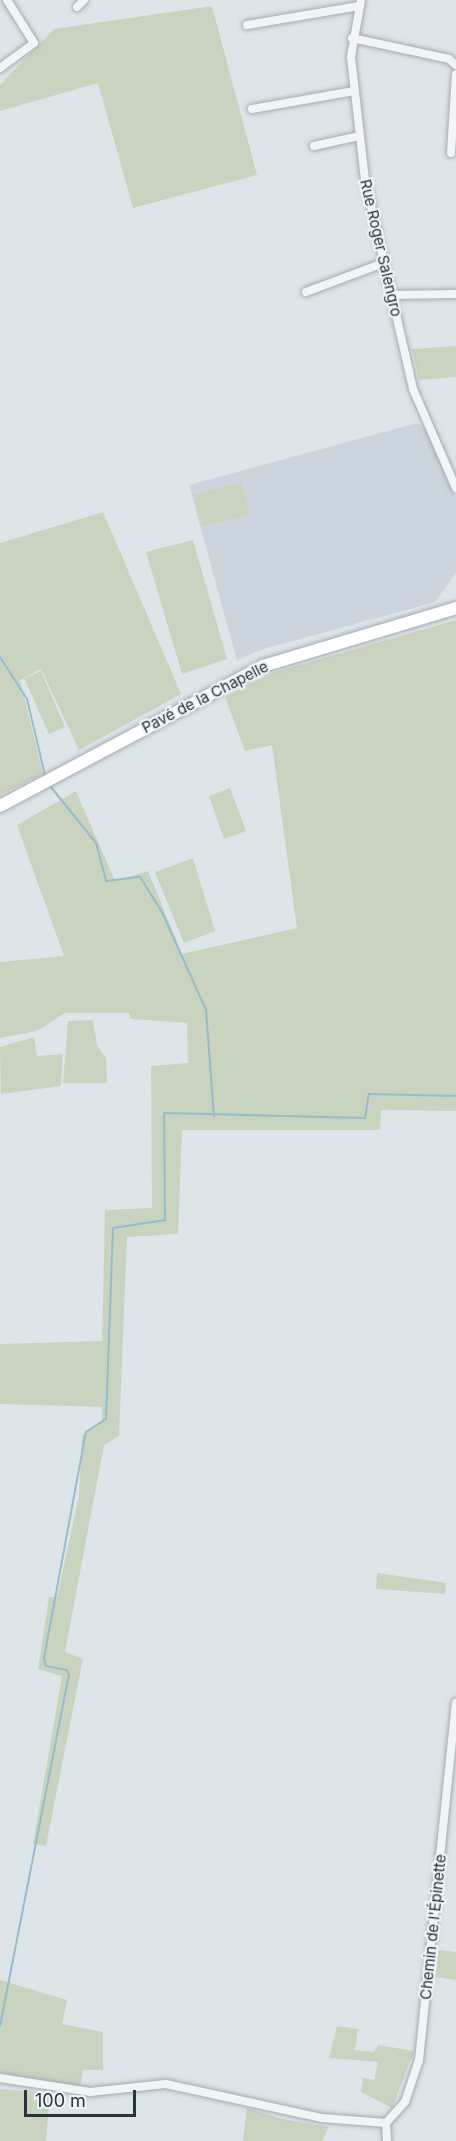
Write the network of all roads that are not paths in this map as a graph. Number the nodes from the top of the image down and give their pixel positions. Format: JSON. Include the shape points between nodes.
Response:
{"nodes":[{"id":1,"x":7,"y":0,"type":"edge"},
{"id":2,"x":84,"y":0,"type":"edge"},
{"id":3,"x":360,"y":3,"type":"edge"},
{"id":4,"x":76,"y":7,"type":"dead end"},
{"id":5,"x":247,"y":25,"type":"dead end"},
{"id":6,"x":352,"y":38,"type":"junction"},
{"id":7,"x":456,"y":65,"type":"edge"},
{"id":8,"x":0,"y":68,"type":"edge"},
{"id":9,"x":456,"y":74,"type":"edge"},
{"id":10,"x":354,"y":91,"type":"junction"},
{"id":11,"x":252,"y":109,"type":"dead end"},
{"id":12,"x":359,"y":135,"type":"junction"},
{"id":13,"x":314,"y":146,"type":"dead end"},
{"id":14,"x":451,"y":153,"type":"dead end"},
{"id":15,"x":383,"y":263,"type":"junction"},
{"id":16,"x":306,"y":292,"type":"dead end"},
{"id":17,"x":456,"y":294,"type":"edge"},
{"id":18,"x":391,"y":295,"type":"junction"},
{"id":19,"x":456,"y":488,"type":"edge"},
{"id":20,"x":456,"y":608,"type":"edge"},
{"id":21,"x":0,"y":806,"type":"edge"},
{"id":22,"x":456,"y":1703,"type":"edge"},
{"id":23,"x":0,"y":2078,"type":"edge"},
{"id":24,"x":387,"y":2123,"type":"junction"},
{"id":25,"x":387,"y":2141,"type":"edge"}],
"edges":[{"from":1,"to":8,"type":"street","via":[[34,43]]},
{"from":2,"to":4,"type":"street"},
{"from":3,"to":5,"type":"street"},
{"from":3,"to":6,"type":"street","name":"Rue Roger Salengro"},
{"from":6,"to":7,"type":"street","via":[[448,59]]},
{"from":6,"to":10,"type":"street","name":"Rue Roger Salengro"},
{"from":9,"to":14,"type":"street"},
{"from":10,"to":11,"type":"street"},
{"from":10,"to":12,"type":"street","name":"Rue Roger Salengro"},
{"from":12,"to":13,"type":"street"},
{"from":12,"to":15,"type":"street","name":"Rue Roger Salengro"},
{"from":15,"to":16,"type":"street"},
{"from":15,"to":18,"type":"street","name":"Rue Roger Salengro"},
{"from":17,"to":18,"type":"street"},
{"from":18,"to":19,"type":"street","name":"Rue Roger Salengro","via":[[415,396]]},
{"from":20,"to":21,"type":"main road","name":"Pavé de la Chapelle","via":[[263,666]]},
{"from":22,"to":24,"type":"street","name":"Chemin de l'Épinette","via":[[419,2060],[405,2102]]},
{"from":23,"to":24,"type":"street","via":[[90,2092],[166,2084],[322,2118]]},
{"from":24,"to":25,"type":"street"}]}
